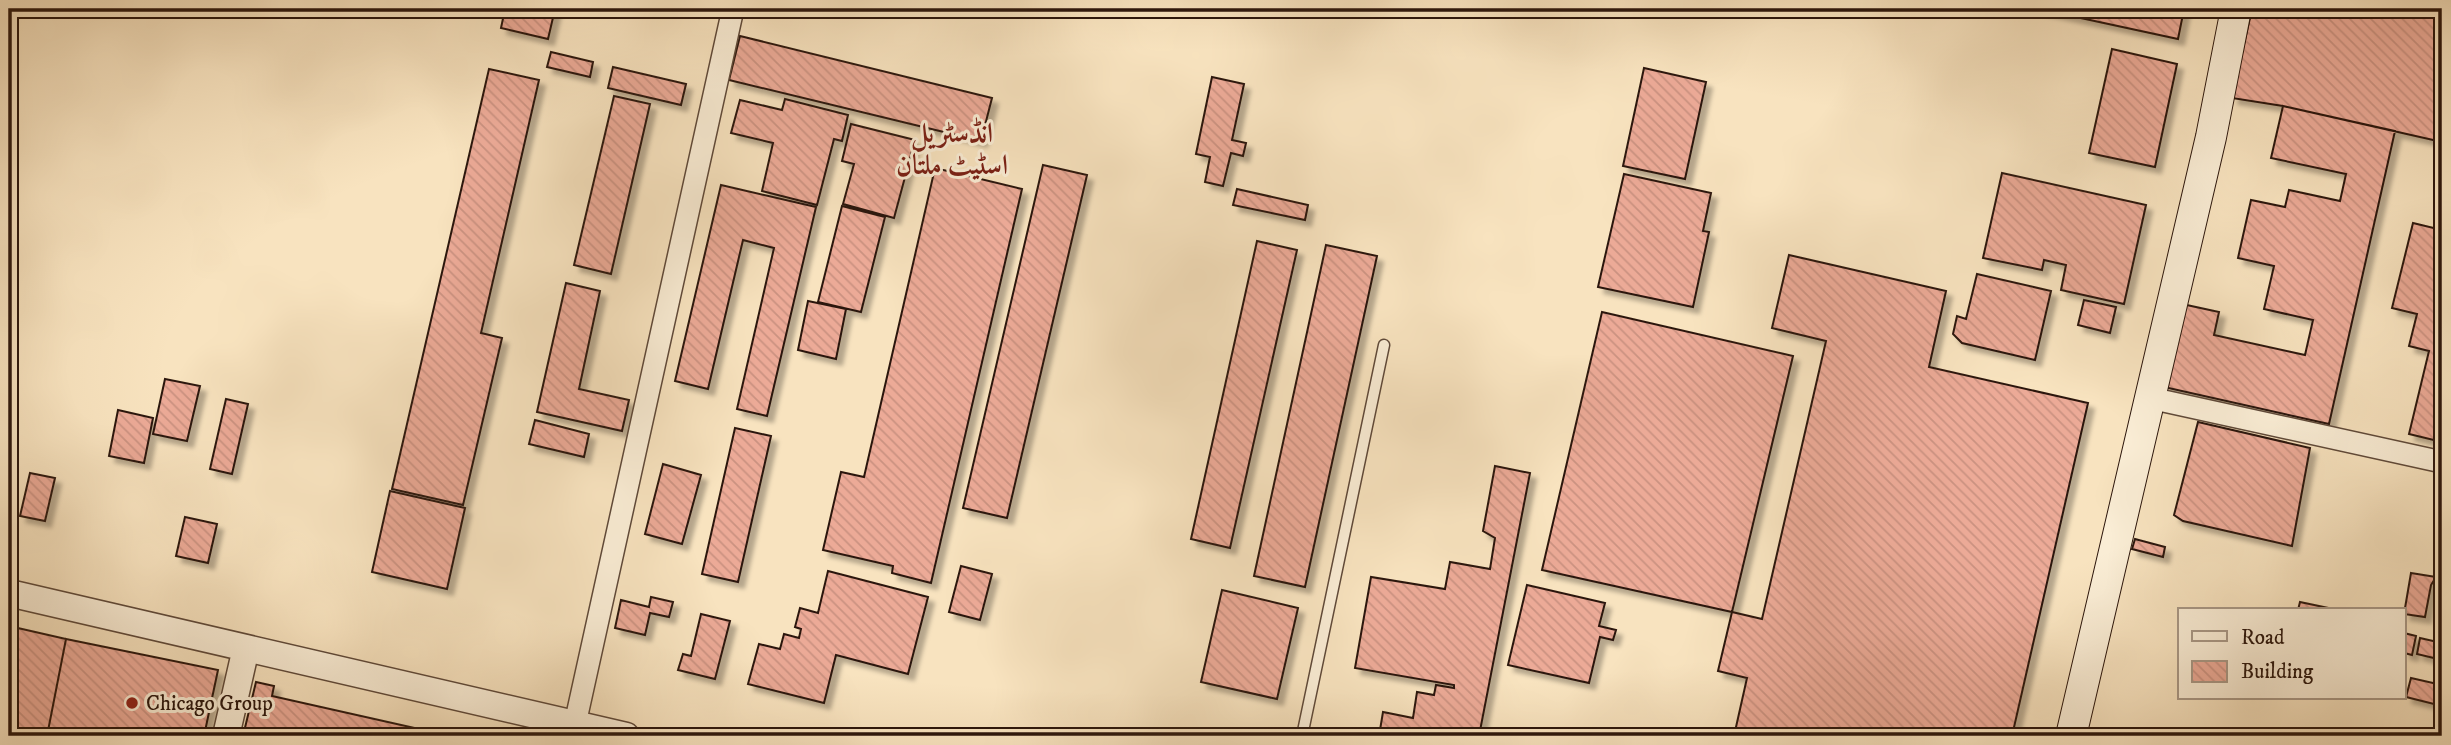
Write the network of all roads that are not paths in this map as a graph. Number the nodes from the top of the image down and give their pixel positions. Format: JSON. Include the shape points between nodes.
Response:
{"nodes":[{"id":1,"x":733,"y":9,"type":"edge"},
{"id":2,"x":2236,"y":9,"type":"edge"},
{"id":3,"x":1384,"y":345,"type":"dead end"},
{"id":4,"x":2150,"y":398,"type":"junction"},
{"id":5,"x":2442,"y":462,"type":"edge"},
{"id":6,"x":9,"y":593,"type":"edge"},
{"id":7,"x":246,"y":648,"type":"junction"},
{"id":8,"x":575,"y":724,"type":"junction"},
{"id":9,"x":226,"y":736,"type":"edge"},
{"id":10,"x":626,"y":736,"type":"edge"},
{"id":11,"x":1302,"y":736,"type":"edge"},
{"id":12,"x":2071,"y":736,"type":"edge"}],
"edges":[{"from":1,"to":8,"type":"street"},
{"from":2,"to":4,"type":"main road"},
{"from":3,"to":11,"type":"lane"},
{"from":4,"to":5,"type":"street"},
{"from":4,"to":12,"type":"main road"},
{"from":6,"to":7,"type":"street"},
{"from":7,"to":8,"type":"street"},
{"from":7,"to":9,"type":"street"},
{"from":8,"to":10,"type":"street"}]}
